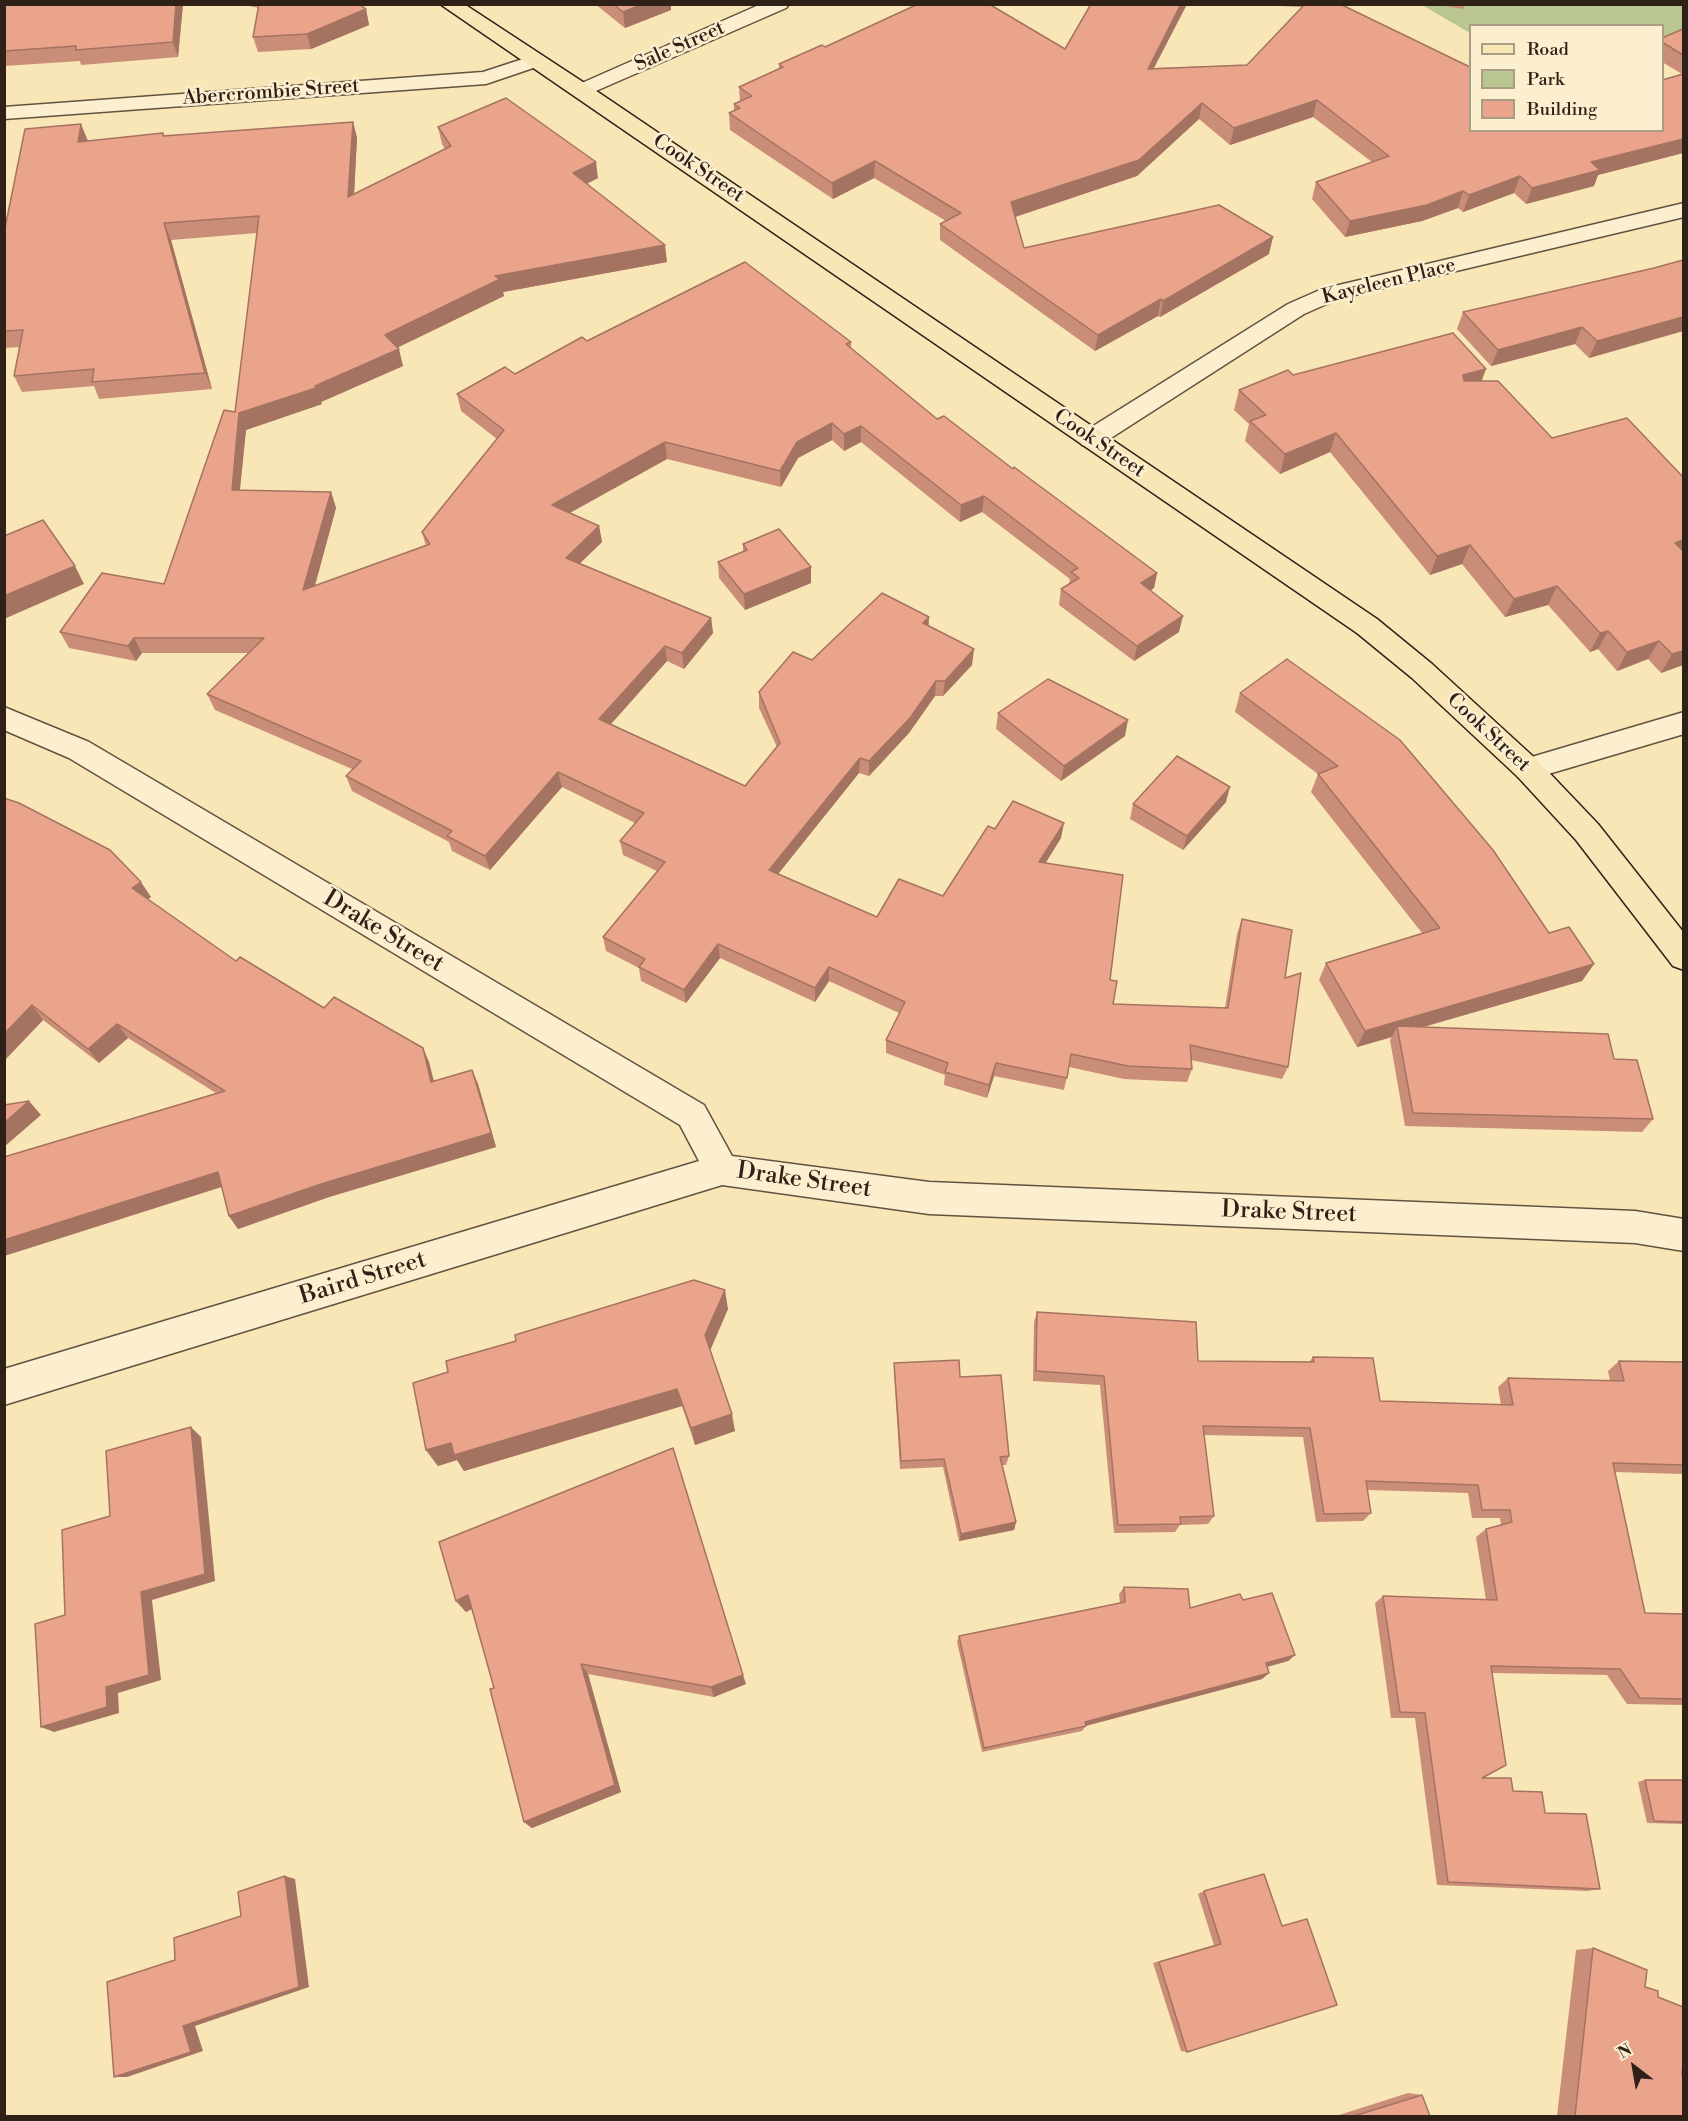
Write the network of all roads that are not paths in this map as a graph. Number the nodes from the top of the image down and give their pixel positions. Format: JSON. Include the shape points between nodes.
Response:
{"nodes":[{"id":1,"x":450,"y":4,"type":"edge"},
{"id":2,"x":779,"y":4,"type":"edge"},
{"id":3,"x":535,"y":60,"type":"junction"},
{"id":4,"x":582,"y":90,"type":"junction"},
{"id":5,"x":4,"y":113,"type":"edge"},
{"id":6,"x":1683,"y":210,"type":"edge"},
{"id":7,"x":1091,"y":439,"type":"junction"},
{"id":8,"x":4,"y":718,"type":"edge"},
{"id":9,"x":1683,"y":723,"type":"edge"},
{"id":10,"x":1528,"y":770,"type":"junction"},
{"id":11,"x":1683,"y":957,"type":"edge"},
{"id":12,"x":722,"y":1170,"type":"junction"},
{"id":13,"x":1683,"y":1222,"type":"edge"},
{"id":14,"x":1635,"y":1227,"type":"junction"},
{"id":15,"x":1683,"y":1235,"type":"edge"},
{"id":16,"x":4,"y":1387,"type":"edge"}],
"edges":[{"from":1,"to":3,"type":"main road","name":"Cook Street"},
{"from":2,"to":4,"type":"street","name":"Sale Street"},
{"from":3,"to":4,"type":"main road","name":"Cook Street"},
{"from":3,"to":5,"type":"street","name":"Abercrombie Street","via":[[486,78]]},
{"from":4,"to":7,"type":"main road","name":"Cook Street"},
{"from":6,"to":7,"type":"street","name":"Kayeleen Place","via":[[1329,294],[1296,309]]},
{"from":7,"to":10,"type":"main road","name":"Cook Street","via":[[1366,626],[1422,671]]},
{"from":8,"to":12,"type":"street","name":"Drake Street","via":[[79,750],[692,1115]]},
{"from":9,"to":10,"type":"street"},
{"from":10,"to":11,"type":"main road","name":"Cook Street","via":[[1587,832]]},
{"from":12,"to":14,"type":"street","name":"Drake Street","via":[[929,1198]]},
{"from":12,"to":16,"type":"street","name":"Baird Street"},
{"from":13,"to":14,"type":"street","name":"Drake Street"},
{"from":14,"to":15,"type":"street","name":"Drake Street"}]}
